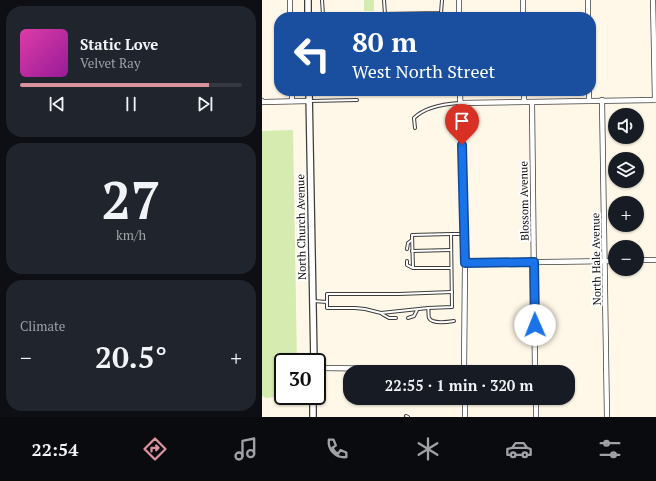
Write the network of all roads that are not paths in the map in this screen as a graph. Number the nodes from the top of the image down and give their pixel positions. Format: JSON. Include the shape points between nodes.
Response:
{"nodes":[{"id":1,"x":290,"y":0,"type":"edge"},
{"id":2,"x":308,"y":0,"type":"edge"},
{"id":3,"x":322,"y":0,"type":"edge"},
{"id":4,"x":384,"y":0,"type":"edge"},
{"id":5,"x":442,"y":0,"type":"edge"},
{"id":6,"x":458,"y":0,"type":"edge"},
{"id":7,"x":523,"y":0,"type":"edge"},
{"id":8,"x":588,"y":0,"type":"edge"},
{"id":9,"x":653,"y":0,"type":"edge"},
{"id":10,"x":290,"y":12,"type":"edge"},
{"id":11,"x":308,"y":12,"type":"edge"},
{"id":12,"x":323,"y":12,"type":"edge"},
{"id":13,"x":384,"y":12,"type":"edge"},
{"id":14,"x":441,"y":12,"type":"edge"},
{"id":15,"x":459,"y":12,"type":"edge"},
{"id":16,"x":523,"y":12,"type":"edge"},
{"id":17,"x":588,"y":12,"type":"edge"},
{"id":18,"x":292,"y":96,"type":"edge"},
{"id":19,"x":309,"y":96,"type":"edge"},
{"id":20,"x":460,"y":96,"type":"edge"},
{"id":21,"x":524,"y":96,"type":"edge"},
{"id":22,"x":589,"y":96,"type":"edge"},
{"id":23,"x":357,"y":100,"type":"dead end"},
{"id":24,"x":602,"y":100,"type":"junction"},
{"id":25,"x":656,"y":100,"type":"edge"},
{"id":26,"x":262,"y":101,"type":"edge"},
{"id":27,"x":292,"y":101,"type":"junction"},
{"id":28,"x":309,"y":101,"type":"junction"},
{"id":29,"x":589,"y":101,"type":"junction"},
{"id":30,"x":524,"y":102,"type":"junction"},
{"id":31,"x":532,"y":102,"type":"junction"},
{"id":32,"x":460,"y":103,"type":"junction"},
{"id":33,"x":415,"y":128,"type":"dead end"},
{"id":34,"x":451,"y":234,"type":"junction"},
{"id":35,"x":464,"y":234,"type":"junction"},
{"id":36,"x":412,"y":240,"type":"junction"},
{"id":37,"x":406,"y":249,"type":"dead end"},
{"id":38,"x":451,"y":250,"type":"junction"},
{"id":39,"x":412,"y":251,"type":"junction"},
{"id":40,"x":644,"y":260,"type":"edge"},
{"id":41,"x":656,"y":260,"type":"edge"},
{"id":42,"x":407,"y":261,"type":"dead end"},
{"id":43,"x":605,"y":261,"type":"junction"},
{"id":44,"x":534,"y":262,"type":"junction"},
{"id":45,"x":465,"y":263,"type":"junction"},
{"id":46,"x":413,"y":268,"type":"junction"},
{"id":47,"x":451,"y":268,"type":"junction"},
{"id":48,"x":452,"y":292,"type":"junction"},
{"id":49,"x":313,"y":301,"type":"junction"},
{"id":50,"x":327,"y":302,"type":"junction"},
{"id":51,"x":428,"y":308,"type":"junction"},
{"id":52,"x":417,"y":309,"type":"junction"},
{"id":53,"x":381,"y":313,"type":"junction"},
{"id":54,"x":396,"y":318,"type":"dead end"},
{"id":55,"x":408,"y":318,"type":"dead end"},
{"id":56,"x":454,"y":321,"type":"dead end"},
{"id":57,"x":314,"y":353,"type":"edge"},
{"id":58,"x":464,"y":365,"type":"edge"},
{"id":59,"x":536,"y":365,"type":"edge"},
{"id":60,"x":326,"y":368,"type":"edge"},
{"id":61,"x":343,"y":368,"type":"edge"},
{"id":62,"x":313,"y":405,"type":"edge"},
{"id":63,"x":465,"y":405,"type":"edge"},
{"id":64,"x":536,"y":405,"type":"edge"},
{"id":65,"x":313,"y":417,"type":"edge"},
{"id":66,"x":465,"y":417,"type":"edge"},
{"id":67,"x":536,"y":417,"type":"edge"},
{"id":68,"x":608,"y":417,"type":"edge"}],
"edges":[{"from":1,"to":10,"type":"street"},
{"from":2,"to":11,"type":"street"},
{"from":3,"to":12,"type":"lane"},
{"from":4,"to":13,"type":"lane"},
{"from":5,"to":14,"type":"lane"},
{"from":6,"to":15,"type":"street"},
{"from":7,"to":16,"type":"street"},
{"from":8,"to":17,"type":"street"},
{"from":9,"to":25,"type":"street"},
{"from":18,"to":27,"type":"street"},
{"from":19,"to":28,"type":"street","name":"North Church Avenue"},
{"from":20,"to":32,"type":"street"},
{"from":21,"to":30,"type":"street"},
{"from":22,"to":29,"type":"street"},
{"from":23,"to":28,"type":"lane"},
{"from":24,"to":25,"type":"street"},
{"from":24,"to":29,"type":"street"},
{"from":24,"to":43,"type":"street","name":"North Hale Avenue"},
{"from":26,"to":27,"type":"street"},
{"from":27,"to":28,"type":"street"},
{"from":28,"to":49,"type":"street","name":"North Church Avenue"},
{"from":29,"to":31,"type":"street"},
{"from":30,"to":31,"type":"street"},
{"from":30,"to":32,"type":"street"},
{"from":31,"to":44,"type":"street","name":"Blossom Avenue"},
{"from":32,"to":33,"type":"lane","via":[[444,105],[418,114],[414,118]]},
{"from":32,"to":35,"type":"street"},
{"from":34,"to":35,"type":"lane"},
{"from":34,"to":36,"type":"lane","via":[[412,235]]},
{"from":34,"to":38,"type":"lane"},
{"from":35,"to":45,"type":"street"},
{"from":36,"to":37,"type":"lane"},
{"from":36,"to":39,"type":"lane"},
{"from":38,"to":39,"type":"lane"},
{"from":38,"to":47,"type":"lane"},
{"from":39,"to":46,"type":"lane"},
{"from":40,"to":41,"type":"street"},
{"from":42,"to":46,"type":"lane","via":[[407,265]]},
{"from":43,"to":44,"type":"street"},
{"from":43,"to":68,"type":"street","name":"North Hale Avenue"},
{"from":44,"to":45,"type":"street"},
{"from":44,"to":59,"type":"street","name":"Blossom Avenue"},
{"from":45,"to":58,"type":"street"},
{"from":46,"to":47,"type":"lane"},
{"from":47,"to":48,"type":"lane"},
{"from":48,"to":50,"type":"lane","via":[[327,294]]},
{"from":48,"to":51,"type":"lane","via":[[452,307]]},
{"from":49,"to":50,"type":"lane"},
{"from":49,"to":57,"type":"street","name":"North Church Avenue"},
{"from":50,"to":53,"type":"lane","via":[[327,308],[360,308]]},
{"from":51,"to":52,"type":"lane"},
{"from":51,"to":56,"type":"lane","via":[[431,320]]},
{"from":52,"to":53,"type":"lane"},
{"from":52,"to":55,"type":"lane","via":[[414,316]]},
{"from":53,"to":54,"type":"lane","via":[[389,318]]},
{"from":60,"to":61,"type":"street"},
{"from":62,"to":65,"type":"street"},
{"from":63,"to":66,"type":"street"},
{"from":64,"to":67,"type":"street"}]}
